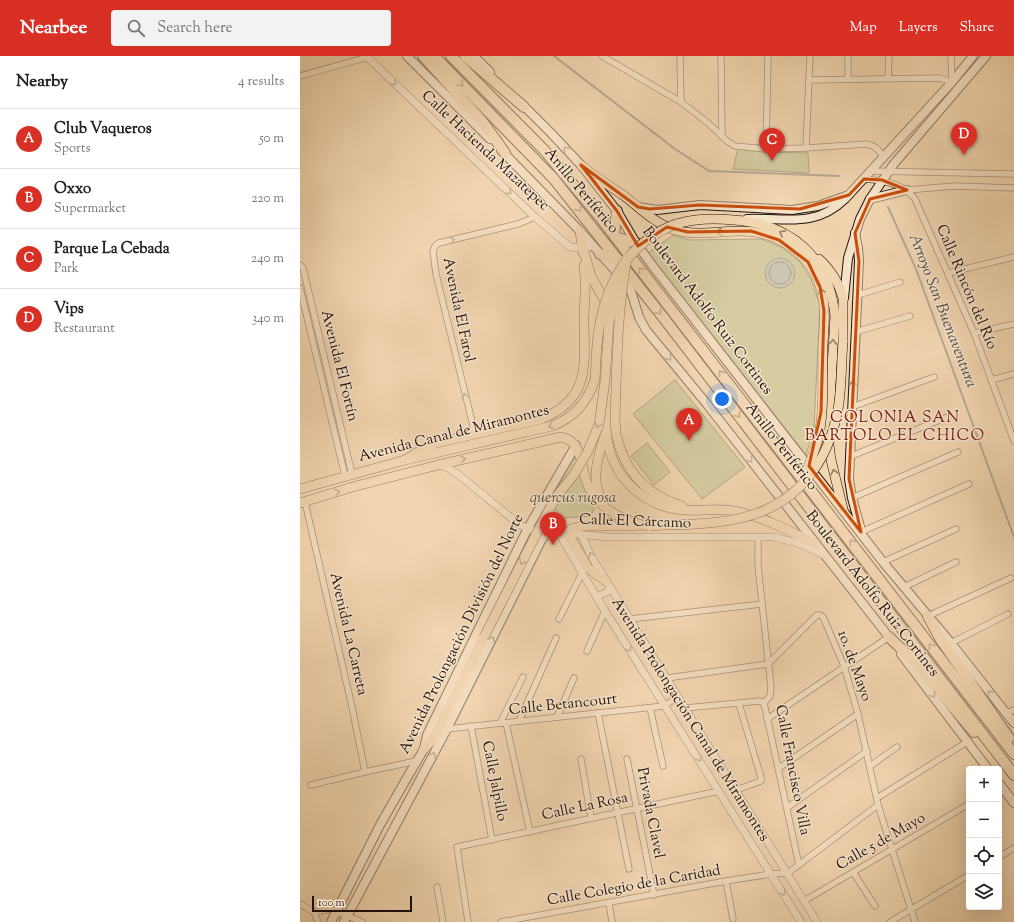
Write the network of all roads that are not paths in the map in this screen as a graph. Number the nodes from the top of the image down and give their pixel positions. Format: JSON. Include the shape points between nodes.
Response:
{"nodes":[{"id":1,"x":407,"y":56,"type":"edge"},
{"id":2,"x":423,"y":56,"type":"edge"},
{"id":3,"x":434,"y":56,"type":"edge"},
{"id":4,"x":452,"y":56,"type":"edge"},
{"id":5,"x":465,"y":56,"type":"edge"},
{"id":6,"x":474,"y":56,"type":"edge"},
{"id":7,"x":602,"y":56,"type":"edge"},
{"id":8,"x":680,"y":56,"type":"edge"},
{"id":9,"x":721,"y":56,"type":"edge"},
{"id":10,"x":768,"y":56,"type":"edge"},
{"id":11,"x":810,"y":56,"type":"edge"},
{"id":12,"x":848,"y":56,"type":"edge"},
{"id":13,"x":889,"y":56,"type":"edge"},
{"id":14,"x":952,"y":56,"type":"edge"},
{"id":15,"x":973,"y":56,"type":"edge"},
{"id":16,"x":986,"y":56,"type":"edge"},
{"id":17,"x":367,"y":57,"type":"edge"},
{"id":18,"x":300,"y":76,"type":"edge"},
{"id":19,"x":888,"y":79,"type":"junction"},
{"id":20,"x":809,"y":80,"type":"junction"},
{"id":21,"x":848,"y":80,"type":"junction"},
{"id":22,"x":952,"y":82,"type":"junction"},
{"id":23,"x":681,"y":102,"type":"junction"},
{"id":24,"x":524,"y":107,"type":"junction"},
{"id":25,"x":722,"y":136,"type":"junction"},
{"id":26,"x":806,"y":148,"type":"junction"},
{"id":27,"x":766,"y":149,"type":"junction"},
{"id":28,"x":505,"y":153,"type":"junction"},
{"id":29,"x":883,"y":157,"type":"junction"},
{"id":30,"x":581,"y":165,"type":"junction"},
{"id":31,"x":889,"y":170,"type":"junction"},
{"id":32,"x":870,"y":171,"type":"junction"},
{"id":33,"x":1014,"y":174,"type":"edge"},
{"id":34,"x":864,"y":179,"type":"junction"},
{"id":35,"x":882,"y":180,"type":"junction"},
{"id":36,"x":1014,"y":188,"type":"edge"},
{"id":37,"x":906,"y":190,"type":"junction"},
{"id":38,"x":849,"y":195,"type":"junction"},
{"id":39,"x":870,"y":199,"type":"junction"},
{"id":40,"x":638,"y":207,"type":"junction"},
{"id":41,"x":617,"y":211,"type":"junction"},
{"id":42,"x":535,"y":217,"type":"junction"},
{"id":43,"x":734,"y":220,"type":"junction"},
{"id":44,"x":580,"y":231,"type":"junction"},
{"id":45,"x":855,"y":233,"type":"junction"},
{"id":46,"x":615,"y":236,"type":"junction"},
{"id":47,"x":636,"y":243,"type":"junction"},
{"id":48,"x":804,"y":247,"type":"junction"},
{"id":49,"x":583,"y":248,"type":"junction"},
{"id":50,"x":596,"y":250,"type":"junction"},
{"id":51,"x":1014,"y":257,"type":"edge"},
{"id":52,"x":623,"y":259,"type":"junction"},
{"id":53,"x":300,"y":265,"type":"edge"},
{"id":54,"x":948,"y":273,"type":"junction"},
{"id":55,"x":622,"y":276,"type":"junction"},
{"id":56,"x":900,"y":282,"type":"dead end"},
{"id":57,"x":300,"y":288,"type":"edge"},
{"id":58,"x":858,"y":295,"type":"junction"},
{"id":59,"x":844,"y":298,"type":"junction"},
{"id":60,"x":910,"y":316,"type":"dead end"},
{"id":61,"x":1014,"y":324,"type":"edge"},
{"id":62,"x":855,"y":332,"type":"junction"},
{"id":63,"x":974,"y":333,"type":"junction"},
{"id":64,"x":1014,"y":374,"type":"edge"},
{"id":65,"x":934,"y":377,"type":"dead end"},
{"id":66,"x":992,"y":380,"type":"junction"},
{"id":67,"x":852,"y":407,"type":"junction"},
{"id":68,"x":947,"y":417,"type":"dead end"},
{"id":69,"x":1012,"y":426,"type":"edge"},
{"id":70,"x":607,"y":427,"type":"junction"},
{"id":71,"x":475,"y":434,"type":"junction"},
{"id":72,"x":1014,"y":441,"type":"edge"},
{"id":73,"x":576,"y":445,"type":"junction"},
{"id":74,"x":958,"y":452,"type":"dead end"},
{"id":75,"x":849,"y":457,"type":"junction"},
{"id":76,"x":405,"y":460,"type":"junction"},
{"id":77,"x":438,"y":465,"type":"junction"},
{"id":78,"x":349,"y":475,"type":"junction"},
{"id":79,"x":969,"y":484,"type":"dead end"},
{"id":80,"x":801,"y":486,"type":"junction"},
{"id":81,"x":300,"y":489,"type":"edge"},
{"id":82,"x":852,"y":498,"type":"junction"},
{"id":83,"x":302,"y":502,"type":"edge"},
{"id":84,"x":608,"y":510,"type":"junction"},
{"id":85,"x":703,"y":510,"type":"junction"},
{"id":86,"x":843,"y":510,"type":"junction"},
{"id":87,"x":647,"y":526,"type":"junction"},
{"id":88,"x":528,"y":528,"type":"junction"},
{"id":89,"x":956,"y":529,"type":"dead end"},
{"id":90,"x":559,"y":532,"type":"junction"},
{"id":91,"x":861,"y":532,"type":"junction"},
{"id":92,"x":581,"y":534,"type":"junction"},
{"id":93,"x":758,"y":537,"type":"junction"},
{"id":94,"x":522,"y":541,"type":"junction"},
{"id":95,"x":816,"y":544,"type":"junction"},
{"id":96,"x":537,"y":549,"type":"junction"},
{"id":97,"x":826,"y":556,"type":"junction"},
{"id":98,"x":883,"y":562,"type":"junction"},
{"id":99,"x":956,"y":562,"type":"dead end"},
{"id":100,"x":582,"y":573,"type":"junction"},
{"id":101,"x":1011,"y":578,"type":"dead end"},
{"id":102,"x":606,"y":581,"type":"junction"},
{"id":103,"x":904,"y":587,"type":"junction"},
{"id":104,"x":612,"y":589,"type":"junction"},
{"id":105,"x":597,"y":598,"type":"junction"},
{"id":106,"x":762,"y":604,"type":"junction"},
{"id":107,"x":605,"y":611,"type":"junction"},
{"id":108,"x":1008,"y":614,"type":"dead end"},
{"id":109,"x":928,"y":616,"type":"junction"},
{"id":110,"x":559,"y":619,"type":"dead end"},
{"id":111,"x":630,"y":619,"type":"junction"},
{"id":112,"x":889,"y":637,"type":"junction"},
{"id":113,"x":556,"y":638,"type":"dead end"},
{"id":114,"x":950,"y":643,"type":"junction"},
{"id":115,"x":587,"y":650,"type":"dead end"},
{"id":116,"x":768,"y":664,"type":"junction"},
{"id":117,"x":844,"y":666,"type":"junction"},
{"id":118,"x":523,"y":677,"type":"dead end"},
{"id":119,"x":574,"y":678,"type":"dead end"},
{"id":120,"x":667,"y":678,"type":"junction"},
{"id":121,"x":678,"y":697,"type":"junction"},
{"id":122,"x":764,"y":703,"type":"junction"},
{"id":123,"x":739,"y":704,"type":"junction"},
{"id":124,"x":664,"y":706,"type":"junction"},
{"id":125,"x":650,"y":708,"type":"junction"},
{"id":126,"x":685,"y":708,"type":"junction"},
{"id":127,"x":1014,"y":710,"type":"edge"},
{"id":128,"x":598,"y":713,"type":"junction"},
{"id":129,"x":1006,"y":713,"type":"junction"},
{"id":130,"x":858,"y":714,"type":"junction"},
{"id":131,"x":557,"y":717,"type":"junction"},
{"id":132,"x":767,"y":719,"type":"junction"},
{"id":133,"x":519,"y":722,"type":"junction"},
{"id":134,"x":503,"y":723,"type":"junction"},
{"id":135,"x":1014,"y":723,"type":"edge"},
{"id":136,"x":471,"y":726,"type":"junction"},
{"id":137,"x":447,"y":729,"type":"junction"},
{"id":138,"x":968,"y":742,"type":"junction"},
{"id":139,"x":896,"y":747,"type":"dead end"},
{"id":140,"x":1014,"y":747,"type":"edge"},
{"id":141,"x":424,"y":749,"type":"junction"},
{"id":142,"x":867,"y":752,"type":"junction"},
{"id":143,"x":996,"y":752,"type":"junction"},
{"id":144,"x":1014,"y":754,"type":"edge"},
{"id":145,"x":581,"y":759,"type":"dead end"},
{"id":146,"x":627,"y":759,"type":"dead end"},
{"id":147,"x":416,"y":761,"type":"junction"},
{"id":148,"x":663,"y":766,"type":"dead end"},
{"id":149,"x":870,"y":766,"type":"junction"},
{"id":150,"x":986,"y":766,"type":"edge"},
{"id":151,"x":779,"y":768,"type":"junction"},
{"id":152,"x":365,"y":772,"type":"junction"},
{"id":153,"x":1014,"y":775,"type":"edge"},
{"id":154,"x":311,"y":785,"type":"dead end"},
{"id":155,"x":1002,"y":788,"type":"edge"},
{"id":156,"x":736,"y":790,"type":"junction"},
{"id":157,"x":719,"y":791,"type":"junction"},
{"id":158,"x":877,"y":798,"type":"junction"},
{"id":159,"x":1014,"y":803,"type":"edge"},
{"id":160,"x":878,"y":805,"type":"junction"},
{"id":161,"x":966,"y":806,"type":"edge"},
{"id":162,"x":788,"y":807,"type":"junction"},
{"id":163,"x":638,"y":808,"type":"junction"},
{"id":164,"x":618,"y":812,"type":"junction"},
{"id":165,"x":591,"y":818,"type":"junction"},
{"id":166,"x":378,"y":828,"type":"junction"},
{"id":167,"x":392,"y":832,"type":"junction"},
{"id":168,"x":530,"y":832,"type":"junction"},
{"id":169,"x":388,"y":840,"type":"junction"},
{"id":170,"x":492,"y":840,"type":"junction"},
{"id":171,"x":1014,"y":848,"type":"edge"},
{"id":172,"x":892,"y":850,"type":"junction"},
{"id":173,"x":1002,"y":855,"type":"edge"},
{"id":174,"x":799,"y":865,"type":"junction"},
{"id":175,"x":629,"y":869,"type":"dead end"},
{"id":176,"x":853,"y":872,"type":"junction"},
{"id":177,"x":788,"y":873,"type":"junction"},
{"id":178,"x":771,"y":874,"type":"junction"},
{"id":179,"x":966,"y":877,"type":"edge"},
{"id":180,"x":726,"y":881,"type":"junction"},
{"id":181,"x":437,"y":887,"type":"dead end"},
{"id":182,"x":654,"y":895,"type":"junction"},
{"id":183,"x":804,"y":901,"type":"junction"},
{"id":184,"x":609,"y":903,"type":"junction"},
{"id":185,"x":300,"y":904,"type":"edge"},
{"id":186,"x":875,"y":906,"type":"dead end"},
{"id":187,"x":912,"y":909,"type":"junction"},
{"id":188,"x":337,"y":910,"type":"junction"},
{"id":189,"x":314,"y":912,"type":"junction"},
{"id":190,"x":346,"y":918,"type":"edge"},
{"id":191,"x":733,"y":919,"type":"dead end"},
{"id":192,"x":318,"y":922,"type":"edge"},
{"id":193,"x":331,"y":922,"type":"edge"},
{"id":194,"x":362,"y":922,"type":"edge"},
{"id":195,"x":443,"y":922,"type":"edge"},
{"id":196,"x":468,"y":922,"type":"edge"},
{"id":197,"x":501,"y":922,"type":"edge"},
{"id":198,"x":612,"y":922,"type":"edge"},
{"id":199,"x":801,"y":922,"type":"edge"},
{"id":200,"x":817,"y":922,"type":"edge"},
{"id":201,"x":890,"y":922,"type":"edge"},
{"id":202,"x":916,"y":922,"type":"edge"}],
"edges":[{"from":1,"to":28,"type":"main road","name":"Boulevard Adolfo Ruiz Cortines"},
{"from":2,"to":28,"type":"highway","via":[[482,121]]},
{"from":3,"to":52,"type":"highway","name":"Anillo Periférico","one_way":true,"via":[[554,178]]},
{"from":4,"to":46,"type":"highway","name":"Anillo Periférico","via":[[545,151]]},
{"from":5,"to":24,"type":"highway"},
{"from":6,"to":24,"type":"main road","name":"Boulevard Adolfo Ruiz Cortines"},
{"from":7,"to":23,"type":"street"},
{"from":8,"to":23,"type":"street"},
{"from":9,"to":25,"type":"street"},
{"from":10,"to":27,"type":"street"},
{"from":11,"to":20,"type":"street"},
{"from":12,"to":21,"type":"street"},
{"from":13,"to":19,"type":"street"},
{"from":14,"to":22,"type":"street"},
{"from":15,"to":22,"type":"main road"},
{"from":16,"to":31,"type":"main road"},
{"from":17,"to":18,"type":"street"},
{"from":17,"to":42,"type":"street","name":"Calle Hacienda Mazatepec","one_way":true},
{"from":19,"to":21,"type":"street"},
{"from":19,"to":22,"type":"street","via":[[939,78]]},
{"from":20,"to":21,"type":"street"},
{"from":20,"to":26,"type":"street"},
{"from":22,"to":29,"type":"main road"},
{"from":23,"to":25,"type":"street"},
{"from":30,"to":24,"type":"main road","name":"Boulevard Adolfo Ruiz Cortines","one_way":true},
{"from":25,"to":27,"type":"street","via":[[736,146]]},
{"from":26,"to":27,"type":"street"},
{"from":26,"to":29,"type":"street","via":[[867,144],[874,145]]},
{"from":28,"to":44,"type":"main road","name":"Boulevard Adolfo Ruiz Cortines"},
{"from":29,"to":32,"type":"main road"},
{"from":30,"to":40,"type":"main road"},
{"from":30,"to":41,"type":"main road","name":"Boulevard Adolfo Ruiz Cortines"},
{"from":31,"to":32,"type":"street"},
{"from":31,"to":33,"type":"street"},
{"from":31,"to":35,"type":"main road"},
{"from":32,"to":34,"type":"main road"},
{"from":34,"to":35,"type":"street"},
{"from":34,"to":38,"type":"main road"},
{"from":35,"to":37,"type":"street"},
{"from":35,"to":39,"type":"main road"},
{"from":36,"to":37,"type":"street","via":[[954,186]]},
{"from":37,"to":39,"type":"main road"},
{"from":37,"to":54,"type":"street","name":"Calle Rincón del Río","via":[[915,199]]},
{"from":38,"to":40,"type":"main road","via":[[818,206],[792,210],[700,205],[657,210]]},
{"from":38,"to":43,"type":"main road","via":[[831,210],[803,220]]},
{"from":39,"to":45,"type":"main road"},
{"from":80,"to":40,"type":"main road","one_way":true,"bridge":true,"via":[[818,438],[821,412],[824,305],[820,287],[808,262],[791,247],[773,237],[751,232],[676,231],[659,223]]},
{"from":41,"to":46,"type":"highway"},
{"from":41,"to":47,"type":"main road","name":"Boulevard Adolfo Ruiz Cortines"},
{"from":42,"to":49,"type":"street","name":"Calle Hacienda Mazatepec","via":[[570,247]]},
{"from":71,"to":42,"type":"street","name":"Avenida El Farol","one_way":true,"via":[[436,274],[434,246],[518,224]]},
{"from":48,"to":43,"type":"main road","name":"Avenida Canal de Miramontes","one_way":true,"via":[[772,227]]},
{"from":43,"to":52,"type":"main road","name":"Avenida Canal de Miramontes","bridge":true,"via":[[695,220],[670,226],[650,237]]},
{"from":44,"to":49,"type":"main road"},
{"from":44,"to":50,"type":"main road","name":"Boulevard Adolfo Ruiz Cortines"},
{"from":45,"to":58,"type":"main road","via":[[859,255]]},
{"from":45,"to":59,"type":"main road","via":[[848,258]]},
{"from":46,"to":47,"type":"highway"},
{"from":144,"to":46,"type":"highway","name":"Anillo Periférico","one_way":true},
{"from":47,"to":86,"type":"main road","name":"Boulevard Adolfo Ruiz Cortines"},
{"from":48,"to":59,"type":"main road","via":[[833,275]]},
{"from":86,"to":48,"type":"main road","one_way":true,"via":[[828,437],[834,307],[831,291],[822,271]]},
{"from":49,"to":50,"type":"street","name":"Calle Hacienda Mazatepec"},
{"from":49,"to":70,"type":"main road","via":[[589,269],[612,322]]},
{"from":49,"to":71,"type":"main road","via":[[586,292],[584,370],[578,390],[567,404],[549,416]]},
{"from":50,"to":52,"type":"highway"},
{"from":50,"to":55,"type":"main road","name":"Boulevard Adolfo Ruiz Cortines"},
{"from":51,"to":54,"type":"street"},
{"from":52,"to":55,"type":"highway"},
{"from":52,"to":76,"type":"main road","name":"Avenida Canal de Miramontes","one_way":true,"bridge":true,"via":[[604,307],[591,391],[573,414],[546,428]]},
{"from":52,"to":143,"type":"highway","name":"Anillo Periférico","one_way":true},
{"from":53,"to":78,"type":"street","name":"Avenida El Fortín","via":[[303,268]]},
{"from":54,"to":63,"type":"street","name":"Calle Rincón del Río"},
{"from":55,"to":85,"type":"main road","bridge":true,"via":[[615,418],[620,448],[633,474],[652,492],[673,503]]},
{"from":55,"to":95,"type":"main road","name":"Boulevard Adolfo Ruiz Cortines","one_way":true,"via":[[631,291],[646,330]]},
{"from":55,"to":141,"type":"main road","one_way":true,"bridge":true,"via":[[609,322],[599,425],[587,453],[544,518],[434,738]]},
{"from":56,"to":58,"type":"street"},
{"from":57,"to":78,"type":"street","name":"Avenida El Fortín"},
{"from":58,"to":62,"type":"main road"},
{"from":59,"to":80,"type":"main road","bridge":true,"via":[[838,407],[831,438],[824,455]]},
{"from":60,"to":62,"type":"street"},
{"from":61,"to":63,"type":"street"},
{"from":67,"to":62,"type":"main road","one_way":true},
{"from":63,"to":66,"type":"street","name":"Calle Rincón del Río"},
{"from":64,"to":66,"type":"street"},
{"from":65,"to":67,"type":"street"},
{"from":66,"to":69,"type":"street","name":"Calle Rincón del Río"},
{"from":67,"to":75,"type":"main road"},
{"from":68,"to":75,"type":"street"},
{"from":69,"to":72,"type":"street","name":"Calle Rincón del Río"},
{"from":70,"to":84,"type":"main road","via":[[595,476],[599,495]]},
{"from":70,"to":85,"type":"main road","via":[[608,444],[613,459],[636,492],[661,506]]},
{"from":71,"to":76,"type":"main road","via":[[436,443]]},
{"from":77,"to":73,"type":"main road","name":"Avenida Canal de Miramontes","one_way":true,"via":[[558,437],[568,439]]},
{"from":73,"to":84,"type":"main road","via":[[591,491]]},
{"from":73,"to":88,"type":"main road","name":"Avenida Prolongación División del Norte"},
{"from":74,"to":82,"type":"street"},
{"from":75,"to":82,"type":"main road"},
{"from":76,"to":78,"type":"main road","name":"Avenida Canal de Miramontes"},
{"from":83,"to":77,"type":"main road","name":"Avenida Canal de Miramontes","one_way":true},
{"from":77,"to":88,"type":"street","name":"Calle El Cárcamo","via":[[459,475],[514,521]]},
{"from":78,"to":81,"type":"main road","name":"Avenida Canal de Miramontes"},
{"from":79,"to":91,"type":"street"},
{"from":80,"to":87,"type":"main road","bridge":true,"via":[[788,498],[758,514],[723,521]]},
{"from":82,"to":91,"type":"main road"},
{"from":83,"to":152,"type":"street","name":"Avenida La Carreta","via":[[352,707]]},
{"from":84,"to":87,"type":"main road"},
{"from":85,"to":95,"type":"main road","via":[[743,513]]},
{"from":86,"to":91,"type":"main road","name":"Boulevard Adolfo Ruiz Cortines"},
{"from":87,"to":90,"type":"main road","via":[[582,526]]},
{"from":88,"to":90,"type":"street","name":"Calle El Cárcamo"},
{"from":88,"to":94,"type":"main road","name":"Avenida Prolongación División del Norte"},
{"from":89,"to":98,"type":"street"},
{"from":90,"to":92,"type":"street","name":"Calle El Cárcamo"},
{"from":90,"to":96,"type":"main road","name":"Avenida Prolongación División del Norte","via":[[543,537]]},
{"from":90,"to":100,"type":"street","name":"Avenida Prolongación Canal de Miramontes"},
{"from":90,"to":102,"type":"main road","via":[[588,568]]},
{"from":91,"to":98,"type":"main road","name":"Boulevard Adolfo Ruiz Cortines"},
{"from":92,"to":93,"type":"street","name":"Calle El Cárcamo","via":[[608,537]]},
{"from":102,"to":92,"type":"street","name":"Avenida Prolongación Canal de Miramontes","one_way":true},
{"from":93,"to":97,"type":"street","name":"Calle El Cárcamo","via":[[792,541]]},
{"from":93,"to":106,"type":"street","name":"Calle Francisco Villa"},
{"from":94,"to":96,"type":"main road","via":[[530,541]]},
{"from":94,"to":141,"type":"main road","name":"Avenida Prolongación División del Norte","via":[[427,734]]},
{"from":95,"to":97,"type":"main road","name":"Boulevard Adolfo Ruiz Cortines"},
{"from":137,"to":96,"type":"main road","name":"Avenida Prolongación División del Norte","one_way":true},
{"from":97,"to":112,"type":"main road","name":"Boulevard Adolfo Ruiz Cortines"},
{"from":98,"to":103,"type":"main road","name":"Boulevard Adolfo Ruiz Cortines"},
{"from":99,"to":103,"type":"street"},
{"from":100,"to":105,"type":"street","name":"Avenida Prolongación Canal de Miramontes"},
{"from":100,"to":110,"type":"street"},
{"from":101,"to":109,"type":"street"},
{"from":102,"to":104,"type":"street","name":"Avenida Prolongación Canal de Miramontes"},
{"from":103,"to":109,"type":"main road","name":"Boulevard Adolfo Ruiz Cortines"},
{"from":104,"to":105,"type":"street"},
{"from":104,"to":111,"type":"street","name":"Avenida Prolongación Canal de Miramontes"},
{"from":105,"to":107,"type":"street","name":"Avenida Prolongación Canal de Miramontes"},
{"from":106,"to":111,"type":"street"},
{"from":106,"to":116,"type":"street","name":"Calle Francisco Villa"},
{"from":107,"to":115,"type":"street"},
{"from":107,"to":124,"type":"street","name":"Avenida Prolongación Canal de Miramontes","one_way":true},
{"from":108,"to":114,"type":"street"},
{"from":109,"to":114,"type":"main road","name":"Boulevard Adolfo Ruiz Cortines"},
{"from":109,"to":140,"type":"highway","via":[[941,640]]},
{"from":111,"to":120,"type":"street","name":"Avenida Prolongación Canal de Miramontes"},
{"from":112,"to":117,"type":"street"},
{"from":112,"to":138,"type":"main road","name":"Boulevard Adolfo Ruiz Cortines","one_way":true},
{"from":112,"to":143,"type":"highway","via":[[916,664],[965,722]]},
{"from":113,"to":133,"type":"street"},
{"from":129,"to":114,"type":"main road","name":"Boulevard Adolfo Ruiz Cortines","one_way":true},
{"from":116,"to":117,"type":"street","name":"1o. de Mayo","via":[[817,615],[820,615]]},
{"from":116,"to":120,"type":"street"},
{"from":116,"to":122,"type":"street","name":"Calle Francisco Villa","via":[[770,696]]},
{"from":117,"to":130,"type":"street","name":"1o. de Mayo"},
{"from":117,"to":132,"type":"street"},
{"from":118,"to":134,"type":"street"},
{"from":119,"to":131,"type":"street"},
{"from":120,"to":121,"type":"street","name":"Avenida Prolongación Canal de Miramontes"},
{"from":121,"to":124,"type":"street","name":"Calle Betancourt"},
{"from":121,"to":126,"type":"street","name":"Avenida Prolongación Canal de Miramontes"},
{"from":122,"to":123,"type":"street","via":[[760,701]]},
{"from":122,"to":132,"type":"street","name":"Calle Francisco Villa"},
{"from":123,"to":126,"type":"street"},
{"from":123,"to":156,"type":"street","via":[[761,780]]},
{"from":124,"to":125,"type":"street","name":"Calle Betancourt"},
{"from":124,"to":157,"type":"street","name":"Avenida Prolongación Canal de Miramontes","one_way":true},
{"from":125,"to":128,"type":"street","name":"Calle Betancourt"},
{"from":125,"to":148,"type":"street"},
{"from":126,"to":156,"type":"street","name":"Avenida Prolongación Canal de Miramontes"},
{"from":127,"to":129,"type":"street"},
{"from":128,"to":131,"type":"street","name":"Calle Betancourt"},
{"from":128,"to":164,"type":"street"},
{"from":129,"to":135,"type":"main road","name":"Boulevard Adolfo Ruiz Cortines"},
{"from":130,"to":142,"type":"street","name":"1o. de Mayo"},
{"from":130,"to":151,"type":"street"},
{"from":131,"to":133,"type":"street","name":"Calle Betancourt"},
{"from":132,"to":151,"type":"street","name":"Calle Francisco Villa"},
{"from":133,"to":134,"type":"street","name":"Calle Betancourt"},
{"from":134,"to":136,"type":"street","name":"Calle Betancourt"},
{"from":134,"to":168,"type":"street"},
{"from":136,"to":137,"type":"street","name":"Calle Betancourt"},
{"from":136,"to":170,"type":"street","name":"Calle Jalpillo"},
{"from":167,"to":137,"type":"main road","name":"Avenida Prolongación División del Norte","one_way":true},
{"from":138,"to":150,"type":"main road","name":"Boulevard Adolfo Ruiz Cortines"},
{"from":138,"to":158,"type":"street"},
{"from":139,"to":149,"type":"street"},
{"from":141,"to":147,"type":"main road","name":"Avenida Prolongación División del Norte"},
{"from":142,"to":149,"type":"street","name":"1o. de Mayo"},
{"from":142,"to":162,"type":"street"},
{"from":143,"to":153,"type":"highway","name":"Anillo Periférico"},
{"from":145,"to":165,"type":"street"},
{"from":146,"to":163,"type":"street","name":"Privada Clavel"},
{"from":147,"to":152,"type":"street"},
{"from":147,"to":166,"type":"main road","name":"Avenida Prolongación División del Norte"},
{"from":149,"to":158,"type":"street","name":"1o. de Mayo"},
{"from":151,"to":162,"type":"street","name":"Calle Francisco Villa"},
{"from":152,"to":154,"type":"street"},
{"from":155,"to":159,"type":"main road"},
{"from":156,"to":177,"type":"street","name":"Avenida Prolongación Canal de Miramontes"},
{"from":157,"to":163,"type":"street","name":"Calle La Rosa"},
{"from":157,"to":178,"type":"street","name":"Avenida Prolongación Canal de Miramontes"},
{"from":158,"to":160,"type":"street","name":"1o. de Mayo"},
{"from":160,"to":172,"type":"street","name":"1o. de Mayo"},
{"from":160,"to":174,"type":"street"},
{"from":161,"to":172,"type":"street","name":"Calle 5 de Mayo"},
{"from":162,"to":174,"type":"street","name":"Calle Francisco Villa"},
{"from":163,"to":164,"type":"street","name":"Calle La Rosa"},
{"from":163,"to":182,"type":"street","name":"Privada Clavel"},
{"from":164,"to":165,"type":"street","name":"Calle La Rosa"},
{"from":164,"to":175,"type":"street"},
{"from":165,"to":168,"type":"street","name":"Calle La Rosa"},
{"from":166,"to":167,"type":"main road"},
{"from":166,"to":169,"type":"main road"},
{"from":166,"to":188,"type":"main road","name":"Avenida Prolongación División del Norte"},
{"from":167,"to":169,"type":"main road","name":"Avenida Prolongación División del Norte"},
{"from":168,"to":170,"type":"street","name":"Calle La Rosa"},
{"from":169,"to":190,"type":"main road","name":"Avenida Prolongación División del Norte"},
{"from":170,"to":196,"type":"street","name":"Calle La Rosa","via":[[457,848]]},
{"from":171,"to":173,"type":"street"},
{"from":172,"to":176,"type":"street","name":"Calle 5 de Mayo"},
{"from":172,"to":187,"type":"street","name":"1o. de Mayo"},
{"from":174,"to":177,"type":"street"},
{"from":176,"to":183,"type":"street","name":"Calle 5 de Mayo"},
{"from":176,"to":186,"type":"street"},
{"from":177,"to":178,"type":"street","name":"Calle Colegio de la Caridad"},
{"from":177,"to":183,"type":"street","name":"Avenida Prolongación Canal de Miramontes"},
{"from":178,"to":180,"type":"street","name":"Calle Colegio de la Caridad"},
{"from":178,"to":199,"type":"street","name":"Avenida Prolongación Canal de Miramontes","one_way":true},
{"from":179,"to":187,"type":"street"},
{"from":180,"to":182,"type":"street","name":"Calle Colegio de la Caridad"},
{"from":180,"to":191,"type":"street"},
{"from":181,"to":195,"type":"street"},
{"from":182,"to":184,"type":"street","name":"Calle Colegio de la Caridad"},
{"from":183,"to":200,"type":"street","name":"Avenida Prolongación Canal de Miramontes"},
{"from":184,"to":197,"type":"street","name":"Calle Colegio de la Caridad"},
{"from":184,"to":198,"type":"street"},
{"from":185,"to":189,"type":"street"},
{"from":187,"to":201,"type":"street"},
{"from":187,"to":202,"type":"street","name":"1o. de Mayo"},
{"from":188,"to":189,"type":"street","via":[[332,908]]},
{"from":188,"to":190,"type":"street"},
{"from":188,"to":193,"type":"main road","name":"Avenida Prolongación División del Norte"},
{"from":189,"to":192,"type":"street"},
{"from":190,"to":194,"type":"street"}]}
